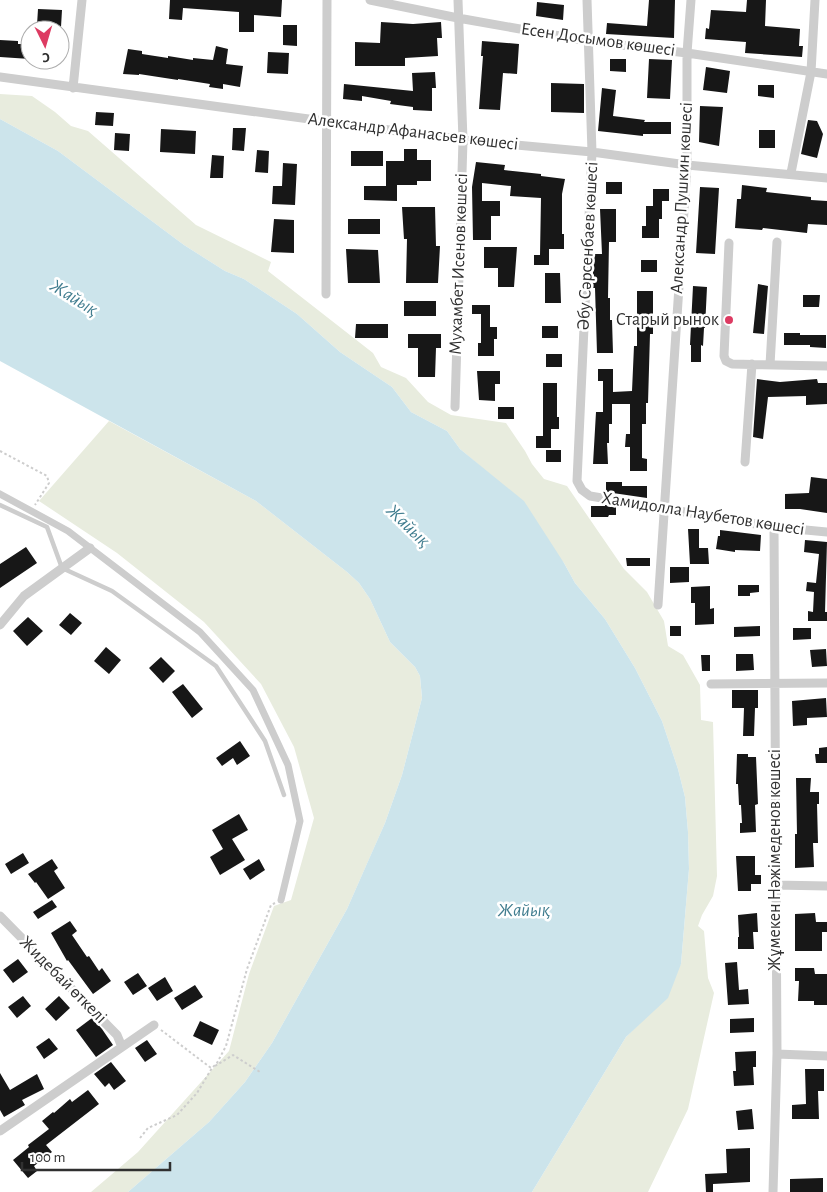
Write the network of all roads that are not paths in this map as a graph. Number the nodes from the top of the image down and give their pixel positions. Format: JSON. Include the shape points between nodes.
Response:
{"nodes":[{"id":1,"x":82,"y":0,"type":"edge"},
{"id":2,"x":327,"y":0,"type":"edge"},
{"id":3,"x":370,"y":0,"type":"edge"},
{"id":4,"x":458,"y":0,"type":"edge"},
{"id":5,"x":587,"y":0,"type":"edge"},
{"id":6,"x":691,"y":0,"type":"edge"},
{"id":7,"x":814,"y":0,"type":"edge"},
{"id":8,"x":458,"y":18,"type":"junction"},
{"id":9,"x":588,"y":41,"type":"junction"},
{"id":10,"x":687,"y":52,"type":"junction"},
{"id":11,"x":811,"y":72,"type":"junction"},
{"id":12,"x":827,"y":74,"type":"edge"},
{"id":13,"x":0,"y":78,"type":"edge"},
{"id":14,"x":73,"y":88,"type":"junction"},
{"id":15,"x":327,"y":122,"type":"junction"},
{"id":16,"x":463,"y":140,"type":"junction"},
{"id":17,"x":592,"y":152,"type":"junction"},
{"id":18,"x":687,"y":165,"type":"junction"},
{"id":19,"x":791,"y":173,"type":"junction"},
{"id":20,"x":827,"y":178,"type":"edge"},
{"id":21,"x":776,"y":242,"type":"dead end"},
{"id":22,"x":729,"y":243,"type":"dead end"},
{"id":23,"x":326,"y":294,"type":"dead end"},
{"id":24,"x":752,"y":364,"type":"junction"},
{"id":25,"x":770,"y":365,"type":"junction"},
{"id":26,"x":827,"y":366,"type":"edge"},
{"id":27,"x":455,"y":407,"type":"dead end"},
{"id":28,"x":745,"y":462,"type":"dead end"},
{"id":29,"x":582,"y":490,"type":"joint"},
{"id":30,"x":0,"y":494,"type":"edge"},
{"id":31,"x":0,"y":505,"type":"edge"},
{"id":32,"x":664,"y":509,"type":"junction"},
{"id":33,"x":774,"y":527,"type":"junction"},
{"id":34,"x":827,"y":532,"type":"edge"},
{"id":35,"x":90,"y":548,"type":"junction"},
{"id":36,"x":62,"y":568,"type":"junction"},
{"id":37,"x":658,"y":605,"type":"dead end"},
{"id":38,"x":0,"y":624,"type":"edge"},
{"id":39,"x":827,"y":683,"type":"edge"},
{"id":40,"x":711,"y":684,"type":"dead end"},
{"id":41,"x":774,"y":684,"type":"junction"},
{"id":42,"x":284,"y":795,"type":"dead end"},
{"id":43,"x":775,"y":885,"type":"junction"},
{"id":44,"x":827,"y":886,"type":"edge"},
{"id":45,"x":281,"y":900,"type":"road end"},
{"id":46,"x":0,"y":916,"type":"edge"},
{"id":47,"x":154,"y":1025,"type":"road end"},
{"id":48,"x":122,"y":1047,"type":"junction"},
{"id":49,"x":776,"y":1054,"type":"junction"},
{"id":50,"x":827,"y":1056,"type":"edge"},
{"id":51,"x":0,"y":1130,"type":"edge"},
{"id":52,"x":773,"y":1192,"type":"edge"}],
"edges":[{"from":1,"to":14,"type":"street"},
{"from":2,"to":15,"type":"street"},
{"from":3,"to":8,"type":"street","name":"Есен Досымов көшесі"},
{"from":4,"to":8,"type":"street","name":"Мухамбет Исенов көшесі"},
{"from":5,"to":9,"type":"street","name":"Әбу Сәрсенбаев көшесі"},
{"from":6,"to":10,"type":"street","name":"Александр Пушкин көшесі"},
{"from":7,"to":11,"type":"street"},
{"from":8,"to":9,"type":"street","name":"Есен Досымов көшесі"},
{"from":8,"to":16,"type":"street","name":"Мухамбет Исенов көшесі"},
{"from":9,"to":10,"type":"street","name":"Есен Досымов көшесі"},
{"from":9,"to":17,"type":"street","name":"Әбу Сәрсенбаев көшесі"},
{"from":10,"to":11,"type":"street","name":"Есен Досымов көшесі"},
{"from":10,"to":18,"type":"street","name":"Александр Пушкин көшесі"},
{"from":11,"to":12,"type":"street","name":"Есен Досымов көшесі"},
{"from":11,"to":19,"type":"street"},
{"from":13,"to":14,"type":"street","name":"Александр Афанасьев көшесі"},
{"from":14,"to":15,"type":"street","name":"Александр Афанасьев көшесі"},
{"from":15,"to":16,"type":"street","name":"Александр Афанасьев көшесі"},
{"from":15,"to":23,"type":"street"},
{"from":16,"to":17,"type":"street","name":"Александр Афанасьев көшесі"},
{"from":16,"to":27,"type":"street","name":"Мухамбет Исенов көшесі"},
{"from":17,"to":18,"type":"street","name":"Александр Афанасьев көшесі"},
{"from":17,"to":29,"type":"street","name":"Әбу Сәрсенбаев көшесі","via":[[577,481]]},
{"from":18,"to":19,"type":"street","name":"Александр Афанасьев көшесі"},
{"from":18,"to":32,"type":"street","name":"Александр Пушкин көшесі"},
{"from":19,"to":20,"type":"street","name":"Александр Афанасьев көшесі"},
{"from":21,"to":25,"type":"street"},
{"from":22,"to":24,"type":"street","via":[[724,356],[732,364]]},
{"from":24,"to":25,"type":"street"},
{"from":24,"to":28,"type":"street"},
{"from":25,"to":26,"type":"street"},
{"from":29,"to":32,"type":"street","name":"Хамидолла Наубетов көшесі","via":[[590,496]]},
{"from":30,"to":35,"type":"street","via":[[68,531]]},
{"from":31,"to":36,"type":"lane","via":[[47,527]]},
{"from":32,"to":33,"type":"street","name":"Хамидолла Наубетов көшесі"},
{"from":32,"to":37,"type":"street","name":"Александр Пушкин көшесі"},
{"from":33,"to":34,"type":"street","name":"Хамидолла Наубетов көшесі"},
{"from":33,"to":41,"type":"street","name":"Жұмекен Нәжімеденов көшесі"},
{"from":35,"to":36,"type":"street"},
{"from":35,"to":45,"type":"street","via":[[200,632],[253,690],[288,765],[300,821]]},
{"from":36,"to":38,"type":"street","via":[[24,596]]},
{"from":36,"to":42,"type":"lane","via":[[112,591],[216,666],[265,741]]},
{"from":39,"to":41,"type":"street"},
{"from":40,"to":41,"type":"street"},
{"from":41,"to":43,"type":"street","name":"Жұмекен Нәжімеденов көшесі"},
{"from":43,"to":44,"type":"street"},
{"from":43,"to":49,"type":"street","name":"Жұмекен Нәжімеденов көшесі"},
{"from":46,"to":48,"type":"street","name":"Жидебай өткелі","via":[[117,1035]]},
{"from":47,"to":48,"type":"street"},
{"from":48,"to":51,"type":"street"},
{"from":49,"to":50,"type":"street"},
{"from":49,"to":52,"type":"street","name":"Жұмекен Нәжімеденов көшесі"}]}
